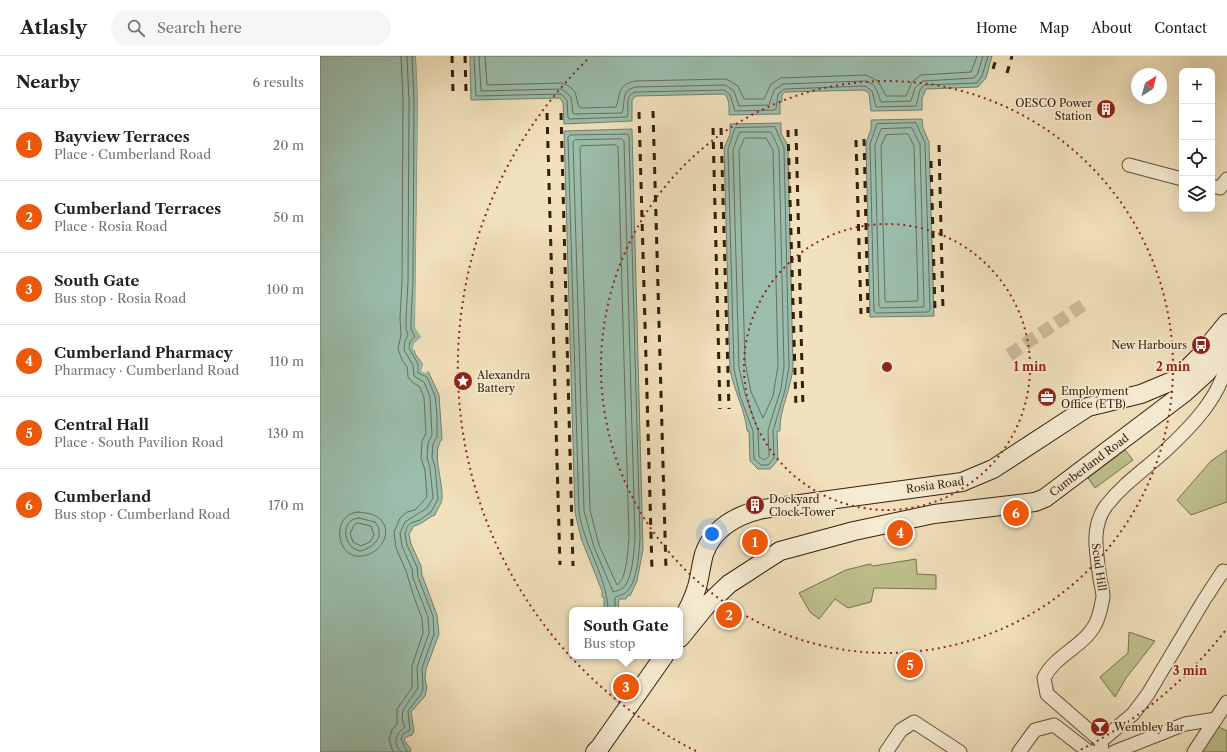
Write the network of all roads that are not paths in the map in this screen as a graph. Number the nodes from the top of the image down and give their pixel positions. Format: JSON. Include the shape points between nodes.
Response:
{"nodes":[{"id":1,"x":1129,"y":165,"type":"dead end"},
{"id":2,"x":1179,"y":178,"type":"edge"},
{"id":3,"x":1227,"y":179,"type":"edge"},
{"id":4,"x":1215,"y":187,"type":"edge"},
{"id":5,"x":1227,"y":322,"type":"edge"},
{"id":6,"x":1227,"y":346,"type":"edge"},
{"id":7,"x":1227,"y":361,"type":"edge"},
{"id":8,"x":1224,"y":388,"type":"edge"},
{"id":9,"x":1225,"y":572,"type":"edge"},
{"id":10,"x":700,"y":574,"type":"junction"},
{"id":11,"x":720,"y":592,"type":"junction"},
{"id":12,"x":683,"y":617,"type":"edge"},
{"id":13,"x":683,"y":635,"type":"edge"},
{"id":14,"x":662,"y":659,"type":"edge"},
{"id":15,"x":1227,"y":702,"type":"edge"},
{"id":16,"x":1216,"y":719,"type":"junction"},
{"id":17,"x":1102,"y":747,"type":"edge"},
{"id":18,"x":597,"y":750,"type":"edge"},
{"id":19,"x":886,"y":752,"type":"edge"},
{"id":20,"x":960,"y":752,"type":"edge"},
{"id":21,"x":1019,"y":752,"type":"edge"},
{"id":22,"x":1092,"y":752,"type":"edge"},
{"id":23,"x":1114,"y":752,"type":"edge"},
{"id":24,"x":1194,"y":752,"type":"edge"}],
"edges":[{"from":1,"to":2,"type":"street"},
{"from":3,"to":4,"type":"street","via":[[1220,188]]},
{"from":5,"to":10,"type":"main road","name":"Rosia Road","via":[[1201,355],[1178,378],[1143,393],[1088,407],[977,477],[962,482],[763,509],[740,516],[725,525],[714,536],[704,554]]},
{"from":6,"to":11,"type":"main road","name":"Cumberland Road","via":[[1207,372],[1184,393],[1041,500],[934,514],[788,548],[772,555]]},
{"from":7,"to":8,"type":"street","name":"Scud Hill"},
{"from":8,"to":17,"type":"street","name":"Scud Hill","via":[[1164,452],[1125,484],[1105,507],[1097,525],[1095,540],[1103,597],[1097,620],[1080,643],[1052,666],[1044,678],[1047,694]]},
{"from":9,"to":17,"type":"street","via":[[1204,600],[1148,694]]},
{"from":10,"to":11,"type":"main road","via":[[709,586]]},
{"from":10,"to":12,"type":"main road","name":"Rosia Road","via":[[694,597]]},
{"from":11,"to":13,"type":"main road"},
{"from":14,"to":18,"type":"main road"},
{"from":15,"to":16,"type":"street"},
{"from":16,"to":23,"type":"street","via":[[1185,724]]},
{"from":16,"to":24,"type":"street"},
{"from":19,"to":20,"type":"street","via":[[901,730],[914,722]]},
{"from":21,"to":22,"type":"street","via":[[1035,730],[1054,725]]}]}
